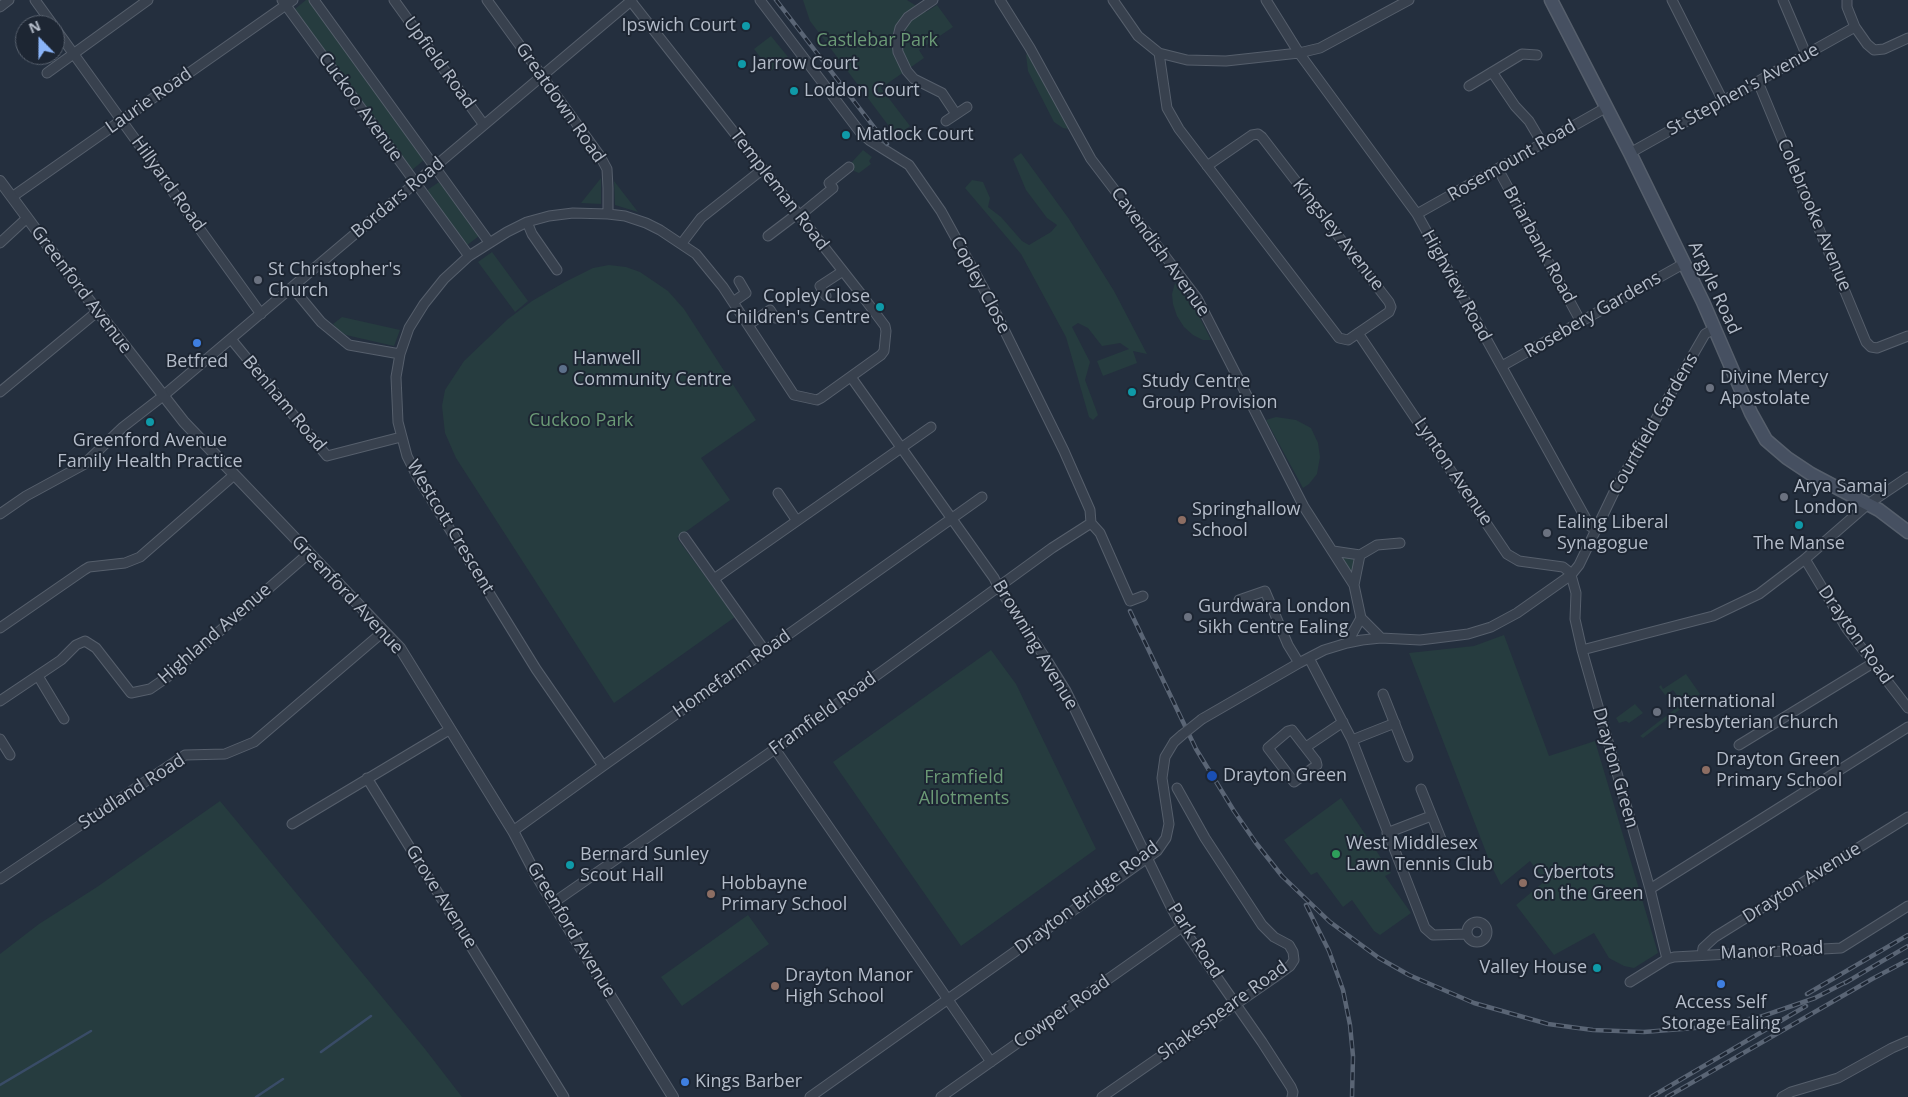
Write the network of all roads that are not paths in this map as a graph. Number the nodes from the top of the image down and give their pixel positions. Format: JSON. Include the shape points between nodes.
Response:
{"nodes":[{"id":1,"x":9,"y":0,"type":"edge"},
{"id":2,"x":35,"y":0,"type":"edge"},
{"id":3,"x":148,"y":0,"type":"edge"},
{"id":4,"x":314,"y":0,"type":"edge"},
{"id":5,"x":394,"y":0,"type":"edge"},
{"id":6,"x":487,"y":0,"type":"edge"},
{"id":7,"x":631,"y":0,"type":"edge"},
{"id":8,"x":760,"y":0,"type":"edge"},
{"id":9,"x":933,"y":0,"type":"edge"},
{"id":10,"x":1000,"y":0,"type":"edge"},
{"id":11,"x":1113,"y":0,"type":"edge"},
{"id":12,"x":1266,"y":0,"type":"edge"},
{"id":13,"x":1409,"y":0,"type":"edge"},
{"id":14,"x":1551,"y":0,"type":"edge"},
{"id":15,"x":1672,"y":0,"type":"edge"},
{"id":16,"x":1783,"y":0,"type":"edge"},
{"id":17,"x":1847,"y":0,"type":"edge"},
{"id":18,"x":287,"y":2,"type":"edge"},
{"id":19,"x":0,"y":7,"type":"edge"},
{"id":20,"x":46,"y":15,"type":"edge"},
{"id":21,"x":1855,"y":26,"type":"junction"},
{"id":22,"x":1908,"y":38,"type":"edge"},
{"id":23,"x":65,"y":41,"type":"edge"},
{"id":24,"x":1159,"y":53,"type":"junction"},
{"id":25,"x":1298,"y":53,"type":"junction"},
{"id":26,"x":74,"y":54,"type":"junction"},
{"id":27,"x":1806,"y":54,"type":"junction"},
{"id":28,"x":1537,"y":55,"type":"dead end"},
{"id":29,"x":1492,"y":72,"type":"junction"},
{"id":30,"x":48,"y":73,"type":"dead end"},
{"id":31,"x":542,"y":76,"type":"junction"},
{"id":32,"x":1758,"y":82,"type":"junction"},
{"id":33,"x":1470,"y":86,"type":"dead end"},
{"id":34,"x":1723,"y":101,"type":"junction"},
{"id":35,"x":967,"y":107,"type":"dead end"},
{"id":36,"x":1607,"y":107,"type":"junction"},
{"id":37,"x":956,"y":114,"type":"junction"},
{"id":38,"x":122,"y":120,"type":"junction"},
{"id":39,"x":946,"y":121,"type":"dead end"},
{"id":40,"x":484,"y":125,"type":"junction"},
{"id":41,"x":1542,"y":143,"type":"junction"},
{"id":42,"x":1630,"y":153,"type":"junction"},
{"id":43,"x":1207,"y":166,"type":"junction"},
{"id":44,"x":849,"y":167,"type":"dead end"},
{"id":45,"x":434,"y":168,"type":"junction"},
{"id":46,"x":763,"y":169,"type":"junction"},
{"id":47,"x":1498,"y":169,"type":"junction"},
{"id":48,"x":0,"y":181,"type":"edge"},
{"id":49,"x":416,"y":183,"type":"junction"},
{"id":50,"x":12,"y":196,"type":"junction"},
{"id":51,"x":608,"y":214,"type":"junction"},
{"id":52,"x":1417,"y":214,"type":"junction"},
{"id":53,"x":798,"y":215,"type":"junction"},
{"id":54,"x":27,"y":218,"type":"junction"},
{"id":55,"x":527,"y":222,"type":"junction"},
{"id":56,"x":768,"y":236,"type":"dead end"},
{"id":57,"x":489,"y":242,"type":"junction"},
{"id":58,"x":0,"y":243,"type":"edge"},
{"id":59,"x":682,"y":243,"type":"junction"},
{"id":60,"x":469,"y":256,"type":"junction"},
{"id":61,"x":1683,"y":264,"type":"junction"},
{"id":62,"x":557,"y":270,"type":"dead end"},
{"id":63,"x":843,"y":271,"type":"junction"},
{"id":64,"x":739,"y":281,"type":"dead end"},
{"id":65,"x":292,"y":287,"type":"junction"},
{"id":66,"x":826,"y":296,"type":"dead end"},
{"id":67,"x":733,"y":302,"type":"junction"},
{"id":68,"x":98,"y":312,"type":"junction"},
{"id":69,"x":261,"y":314,"type":"junction"},
{"id":70,"x":775,"y":318,"type":"dead end"},
{"id":71,"x":1581,"y":322,"type":"junction"},
{"id":72,"x":748,"y":325,"type":"junction"},
{"id":73,"x":1714,"y":329,"type":"junction"},
{"id":74,"x":1358,"y":334,"type":"junction"},
{"id":75,"x":1908,"y":336,"type":"edge"},
{"id":76,"x":231,"y":339,"type":"junction"},
{"id":77,"x":400,"y":354,"type":"junction"},
{"id":78,"x":1502,"y":366,"type":"junction"},
{"id":79,"x":851,"y":377,"type":"junction"},
{"id":80,"x":0,"y":392,"type":"edge"},
{"id":81,"x":163,"y":396,"type":"junction"},
{"id":82,"x":931,"y":426,"type":"dead end"},
{"id":83,"x":401,"y":437,"type":"junction"},
{"id":84,"x":901,"y":447,"type":"junction"},
{"id":85,"x":234,"y":475,"type":"junction"},
{"id":86,"x":1908,"y":477,"type":"edge"},
{"id":87,"x":778,"y":493,"type":"dead end"},
{"id":88,"x":982,"y":497,"type":"dead end"},
{"id":89,"x":1868,"y":504,"type":"junction"},
{"id":90,"x":0,"y":514,"type":"edge"},
{"id":91,"x":952,"y":518,"type":"junction"},
{"id":92,"x":797,"y":521,"type":"junction"},
{"id":93,"x":1091,"y":523,"type":"junction"},
{"id":94,"x":1595,"y":530,"type":"junction"},
{"id":95,"x":1908,"y":532,"type":"edge"},
{"id":96,"x":684,"y":537,"type":"dead end"},
{"id":97,"x":1400,"y":543,"type":"dead end"},
{"id":98,"x":1333,"y":551,"type":"junction"},
{"id":99,"x":308,"y":554,"type":"junction"},
{"id":100,"x":1360,"y":555,"type":"junction"},
{"id":101,"x":1805,"y":559,"type":"junction"},
{"id":102,"x":1571,"y":575,"type":"junction"},
{"id":103,"x":714,"y":579,"type":"junction"},
{"id":104,"x":1354,"y":585,"type":"junction"},
{"id":105,"x":999,"y":588,"type":"junction"},
{"id":106,"x":1143,"y":596,"type":"dead end"},
{"id":107,"x":1239,"y":600,"type":"dead end"},
{"id":108,"x":1361,"y":618,"type":"junction"},
{"id":109,"x":0,"y":628,"type":"edge"},
{"id":110,"x":384,"y":631,"type":"junction"},
{"id":111,"x":1381,"y":638,"type":"junction"},
{"id":112,"x":1347,"y":643,"type":"junction"},
{"id":113,"x":1582,"y":650,"type":"junction"},
{"id":114,"x":765,"y":651,"type":"junction"},
{"id":115,"x":1309,"y":658,"type":"junction"},
{"id":116,"x":1299,"y":663,"type":"junction"},
{"id":117,"x":1873,"y":663,"type":"junction"},
{"id":118,"x":38,"y":676,"type":"junction"},
{"id":119,"x":1383,"y":694,"type":"dead end"},
{"id":120,"x":0,"y":701,"type":"edge"},
{"id":121,"x":1908,"y":708,"type":"edge"},
{"id":122,"x":64,"y":719,"type":"dead end"},
{"id":123,"x":1343,"y":722,"type":"junction"},
{"id":124,"x":1395,"y":723,"type":"junction"},
{"id":125,"x":1908,"y":728,"type":"edge"},
{"id":126,"x":449,"y":730,"type":"junction"},
{"id":127,"x":0,"y":739,"type":"edge"},
{"id":128,"x":1352,"y":740,"type":"junction"},
{"id":129,"x":1739,"y":745,"type":"dead end"},
{"id":130,"x":1306,"y":746,"type":"junction"},
{"id":131,"x":775,"y":749,"type":"junction"},
{"id":132,"x":10,"y":755,"type":"dead end"},
{"id":133,"x":1408,"y":757,"type":"dead end"},
{"id":134,"x":603,"y":766,"type":"junction"},
{"id":135,"x":368,"y":778,"type":"junction"},
{"id":136,"x":1177,"y":788,"type":"dead end"},
{"id":137,"x":1421,"y":789,"type":"dead end"},
{"id":138,"x":1431,"y":816,"type":"junction"},
{"id":139,"x":1908,"y":817,"type":"edge"},
{"id":140,"x":292,"y":824,"type":"dead end"},
{"id":141,"x":513,"y":832,"type":"junction"},
{"id":142,"x":1387,"y":833,"type":"junction"},
{"id":143,"x":1443,"y":844,"type":"dead end"},
{"id":144,"x":1148,"y":858,"type":"junction"},
{"id":145,"x":0,"y":879,"type":"edge"},
{"id":146,"x":1650,"y":889,"type":"junction"},
{"id":147,"x":553,"y":903,"type":"junction"},
{"id":148,"x":1908,"y":906,"type":"edge"},
{"id":149,"x":1182,"y":927,"type":"junction"},
{"id":150,"x":1467,"y":934,"type":"dead end"},
{"id":151,"x":1702,"y":955,"type":"junction"},
{"id":152,"x":1668,"y":959,"type":"junction"},
{"id":153,"x":1630,"y":982,"type":"dead end"},
{"id":154,"x":949,"y":999,"type":"junction"},
{"id":155,"x":1236,"y":1004,"type":"junction"},
{"id":156,"x":1908,"y":1041,"type":"edge"},
{"id":157,"x":991,"y":1062,"type":"junction"},
{"id":158,"x":564,"y":1097,"type":"edge"},
{"id":159,"x":673,"y":1097,"type":"edge"},
{"id":160,"x":810,"y":1097,"type":"edge"},
{"id":161,"x":941,"y":1097,"type":"edge"},
{"id":162,"x":1102,"y":1097,"type":"edge"},
{"id":163,"x":1292,"y":1097,"type":"edge"},
{"id":164,"x":1782,"y":1097,"type":"edge"}],
"edges":[{"from":1,"to":19,"type":"street"},
{"from":2,"to":20,"type":"street","name":"Hillyard Road"},
{"from":3,"to":26,"type":"street"},
{"from":4,"to":45,"type":"street","name":"Cuckoo Avenue"},
{"from":5,"to":40,"type":"street","name":"Upfield Road"},
{"from":6,"to":31,"type":"street","name":"Greatdown Road"},
{"from":7,"to":31,"type":"street","name":"Bordars Road"},
{"from":7,"to":46,"type":"street","name":"Templeman Road"},
{"from":8,"to":93,"type":"street","name":"Copley Close","via":[[860,132],[909,165],[941,211],[985,291],[1064,451],[1090,510]]},
{"from":9,"to":37,"type":"street","via":[[900,28],[898,52],[907,71],[922,85],[942,93]]},
{"from":10,"to":98,"type":"street","name":"Cavendish Avenue","via":[[1091,159],[1198,298],[1304,507]]},
{"from":11,"to":24,"type":"street","via":[[1138,36]]},
{"from":12,"to":25,"type":"street","name":"Highview Road"},
{"from":13,"to":25,"type":"street","via":[[1320,48]]},
{"from":14,"to":36,"type":"main road","name":"Argyle Road"},
{"from":15,"to":34,"type":"street"},
{"from":16,"to":27,"type":"street"},
{"from":17,"to":21,"type":"street"},
{"from":18,"to":38,"type":"street","name":"Laurie Road"},
{"from":18,"to":49,"type":"street","name":"Cuckoo Avenue"},
{"from":21,"to":22,"type":"street","via":[[1874,50]]},
{"from":21,"to":27,"type":"street","name":"St Stephen's Avenue"},
{"from":23,"to":26,"type":"street","name":"Hillyard Road"},
{"from":24,"to":25,"type":"street","via":[[1187,60],[1226,61]]},
{"from":24,"to":43,"type":"street","via":[[1167,108]]},
{"from":25,"to":52,"type":"street","name":"Highview Road"},
{"from":26,"to":30,"type":"street"},
{"from":26,"to":38,"type":"street","name":"Hillyard Road"},
{"from":27,"to":32,"type":"street","name":"St Stephen's Avenue"},
{"from":28,"to":29,"type":"street","via":[[1522,54]]},
{"from":29,"to":33,"type":"street"},
{"from":29,"to":41,"type":"street"},
{"from":31,"to":40,"type":"street","name":"Bordars Road"},
{"from":31,"to":51,"type":"street","name":"Greatdown Road","via":[[600,156],[606,169]]},
{"from":32,"to":34,"type":"street","name":"St Stephen's Avenue"},
{"from":32,"to":75,"type":"street","name":"Colebrooke Avenue","via":[[1866,342],[1877,348]]},
{"from":34,"to":42,"type":"street","name":"St Stephen's Avenue"},
{"from":35,"to":37,"type":"street"},
{"from":36,"to":41,"type":"street","name":"Rosemount Road"},
{"from":36,"to":42,"type":"main road","name":"Argyle Road"},
{"from":37,"to":39,"type":"street"},
{"from":38,"to":50,"type":"street","name":"Laurie Road"},
{"from":38,"to":69,"type":"street","name":"Hillyard Road"},
{"from":40,"to":45,"type":"street","name":"Bordars Road"},
{"from":41,"to":47,"type":"street","name":"Rosemount Road"},
{"from":42,"to":61,"type":"main road","name":"Argyle Road"},
{"from":43,"to":74,"type":"street","via":[[1339,338],[1348,340]]},
{"from":43,"to":74,"type":"street","name":"Kingsley Avenue","via":[[1252,134],[1262,137],[1389,302],[1389,312]]},
{"from":44,"to":53,"type":"street","via":[[829,183],[833,188]]},
{"from":45,"to":49,"type":"street","name":"Bordars Road"},
{"from":45,"to":57,"type":"street","name":"Cuckoo Avenue"},
{"from":46,"to":53,"type":"street","name":"Templeman Road"},
{"from":46,"to":59,"type":"street","via":[[701,218]]},
{"from":47,"to":52,"type":"street","name":"Rosemount Road"},
{"from":47,"to":71,"type":"street","name":"Briarbank Road"},
{"from":48,"to":50,"type":"street","name":"Greenford Avenue"},
{"from":49,"to":60,"type":"street","name":"Cuckoo Avenue"},
{"from":49,"to":65,"type":"street","name":"Bordars Road"},
{"from":50,"to":54,"type":"street","name":"Greenford Avenue"},
{"from":51,"to":55,"type":"street","name":"Westcott Crescent","via":[[574,213]]},
{"from":51,"to":59,"type":"street","name":"Westcott Crescent","via":[[646,223]]},
{"from":52,"to":78,"type":"street","name":"Highview Road"},
{"from":53,"to":56,"type":"street"},
{"from":53,"to":63,"type":"street","name":"Templeman Road"},
{"from":54,"to":58,"type":"street"},
{"from":54,"to":68,"type":"street","name":"Greenford Avenue"},
{"from":55,"to":57,"type":"street","name":"Westcott Crescent"},
{"from":55,"to":62,"type":"street"},
{"from":57,"to":60,"type":"street","name":"Westcott Crescent"},
{"from":59,"to":67,"type":"street","name":"Westcott Crescent","via":[[708,267]]},
{"from":60,"to":77,"type":"street","name":"Westcott Crescent","via":[[444,279],[424,304],[409,328]]},
{"from":61,"to":71,"type":"street","name":"Rosebery Gardens"},
{"from":61,"to":73,"type":"main road","name":"Argyle Road"},
{"from":63,"to":66,"type":"street","via":[[820,286]]},
{"from":63,"to":79,"type":"street","name":"Templeman Road","via":[[886,331],[881,356]]},
{"from":64,"to":67,"type":"street","via":[[746,293]]},
{"from":65,"to":69,"type":"street","name":"Bordars Road"},
{"from":65,"to":77,"type":"street","via":[[322,322],[349,345]]},
{"from":67,"to":72,"type":"street","name":"Westcott Crescent"},
{"from":68,"to":80,"type":"street"},
{"from":68,"to":81,"type":"street","name":"Greenford Avenue"},
{"from":69,"to":76,"type":"street","name":"Bordars Road"},
{"from":70,"to":72,"type":"street","via":[[770,310]]},
{"from":71,"to":78,"type":"street","name":"Rosebery Gardens"},
{"from":72,"to":79,"type":"street","name":"Westcott Crescent","via":[[794,395],[817,400]]},
{"from":73,"to":89,"type":"main road","name":"Argyle Road","via":[[1751,413],[1770,444],[1811,474]]},
{"from":73,"to":94,"type":"street","name":"Courtfield Gardens","via":[[1705,334]]},
{"from":74,"to":102,"type":"street","name":"Lynton Avenue","via":[[1507,554],[1519,561],[1562,567]]},
{"from":76,"to":81,"type":"street","name":"Bordars Road"},
{"from":76,"to":83,"type":"street","name":"Benham Road","via":[[328,456]]},
{"from":77,"to":83,"type":"street","name":"Westcott Crescent","via":[[396,403]]},
{"from":78,"to":94,"type":"street","name":"Highview Road"},
{"from":79,"to":84,"type":"street","name":"Browning Avenue"},
{"from":81,"to":85,"type":"street","name":"Greenford Avenue"},
{"from":81,"to":90,"type":"street","name":"Bordars Road","via":[[123,427],[83,465]]},
{"from":82,"to":84,"type":"street"},
{"from":83,"to":134,"type":"street","name":"Westcott Crescent","via":[[421,484],[536,669]]},
{"from":84,"to":91,"type":"street","name":"Browning Avenue"},
{"from":84,"to":92,"type":"street"},
{"from":85,"to":99,"type":"street","name":"Greenford Avenue"},
{"from":85,"to":109,"type":"street","via":[[140,557],[84,570]]},
{"from":86,"to":89,"type":"street"},
{"from":87,"to":92,"type":"street"},
{"from":88,"to":91,"type":"street"},
{"from":89,"to":95,"type":"main road","name":"Argyle Road"},
{"from":89,"to":101,"type":"street"},
{"from":91,"to":105,"type":"street","name":"Browning Avenue"},
{"from":91,"to":114,"type":"street","name":"Homefarm Road"},
{"from":92,"to":103,"type":"street"},
{"from":93,"to":105,"type":"street","name":"Framfield Road"},
{"from":93,"to":106,"type":"street","name":"Copley Close","via":[[1100,533],[1130,601]]},
{"from":94,"to":102,"type":"street","name":"Courtfield Gardens"},
{"from":96,"to":103,"type":"street"},
{"from":97,"to":100,"type":"street","via":[[1377,545]]},
{"from":98,"to":100,"type":"street"},
{"from":98,"to":104,"type":"street","name":"Cavendish Avenue"},
{"from":99,"to":110,"type":"street","name":"Greenford Avenue"},
{"from":99,"to":118,"type":"street","name":"Highland Avenue","via":[[150,689],[131,693],[96,648],[85,641]]},
{"from":100,"to":104,"type":"street"},
{"from":101,"to":113,"type":"street","via":[[1759,594],[1713,616]]},
{"from":101,"to":117,"type":"street","name":"Drayton Road","via":[[1847,629]]},
{"from":102,"to":111,"type":"street","name":"Drayton Bridge Road","via":[[1525,608],[1491,627],[1468,634],[1420,640]]},
{"from":102,"to":113,"type":"street","name":"Drayton Green"},
{"from":103,"to":114,"type":"street"},
{"from":104,"to":108,"type":"street","name":"Cavendish Avenue"},
{"from":105,"to":131,"type":"street","name":"Framfield Road"},
{"from":105,"to":144,"type":"street","name":"Browning Avenue","via":[[1066,691]]},
{"from":107,"to":116,"type":"street","via":[[1265,591]]},
{"from":108,"to":111,"type":"street"},
{"from":108,"to":112,"type":"street"},
{"from":110,"to":126,"type":"street","name":"Greenford Avenue","via":[[400,648]]},
{"from":110,"to":145,"type":"street","name":"Studland Road","via":[[254,742],[225,754],[185,755]]},
{"from":111,"to":112,"type":"street","name":"Drayton Bridge Road"},
{"from":112,"to":115,"type":"street","name":"Drayton Bridge Road"},
{"from":113,"to":146,"type":"street","name":"Drayton Green"},
{"from":114,"to":134,"type":"street","name":"Homefarm Road"},
{"from":115,"to":116,"type":"street","name":"Drayton Bridge Road"},
{"from":115,"to":123,"type":"street"},
{"from":116,"to":144,"type":"street","name":"Drayton Bridge Road","bridge":true,"via":[[1202,719],[1170,748],[1162,771],[1168,831],[1160,848]]},
{"from":117,"to":121,"type":"street","name":"Drayton Road"},
{"from":117,"to":129,"type":"street"},
{"from":118,"to":120,"type":"street"},
{"from":118,"to":122,"type":"street"},
{"from":119,"to":124,"type":"street"},
{"from":123,"to":128,"type":"street"},
{"from":123,"to":130,"type":"street"},
{"from":124,"to":128,"type":"street"},
{"from":124,"to":133,"type":"street"},
{"from":125,"to":146,"type":"street"},
{"from":126,"to":135,"type":"street"},
{"from":126,"to":141,"type":"street","name":"Greenford Avenue"},
{"from":127,"to":132,"type":"street"},
{"from":128,"to":142,"type":"street"},
{"from":130,"to":130,"type":"street","via":[[1317,765],[1294,782],[1268,748],[1292,730]]},
{"from":131,"to":147,"type":"street","name":"Framfield Road"},
{"from":131,"to":154,"type":"street"},
{"from":134,"to":141,"type":"street","name":"Homefarm Road"},
{"from":135,"to":140,"type":"street"},
{"from":135,"to":158,"type":"street","name":"Grove Avenue"},
{"from":136,"to":155,"type":"street","name":"Shakespeare Road","via":[[1215,854],[1262,925],[1274,937],[1288,944],[1293,952],[1294,960],[1290,966]]},
{"from":137,"to":138,"type":"street"},
{"from":138,"to":142,"type":"street"},
{"from":138,"to":143,"type":"street"},
{"from":139,"to":151,"type":"street","name":"Drayton Avenue","via":[[1715,937],[1703,948]]},
{"from":141,"to":147,"type":"street","name":"Greenford Avenue"},
{"from":142,"to":150,"type":"street","via":[[1428,932],[1433,935]]},
{"from":144,"to":149,"type":"street","name":"Park Road"},
{"from":144,"to":154,"type":"street","name":"Drayton Bridge Road"},
{"from":146,"to":152,"type":"street","name":"Drayton Green"},
{"from":147,"to":159,"type":"street","name":"Greenford Avenue"},
{"from":148,"to":151,"type":"street","name":"Manor Road","via":[[1841,948]]},
{"from":149,"to":155,"type":"street","name":"Park Road"},
{"from":149,"to":157,"type":"street","name":"Cowper Road"},
{"from":151,"to":152,"type":"street","name":"Manor Road"},
{"from":152,"to":153,"type":"street","name":"Manor Road"},
{"from":154,"to":157,"type":"street"},
{"from":154,"to":160,"type":"street","name":"Drayton Bridge Road"},
{"from":155,"to":162,"type":"street","name":"Shakespeare Road"},
{"from":155,"to":163,"type":"street","name":"Park Road","via":[[1291,1087]]},
{"from":156,"to":164,"type":"street","via":[[1838,1078]]},
{"from":157,"to":161,"type":"street","name":"Cowper Road"}]}
